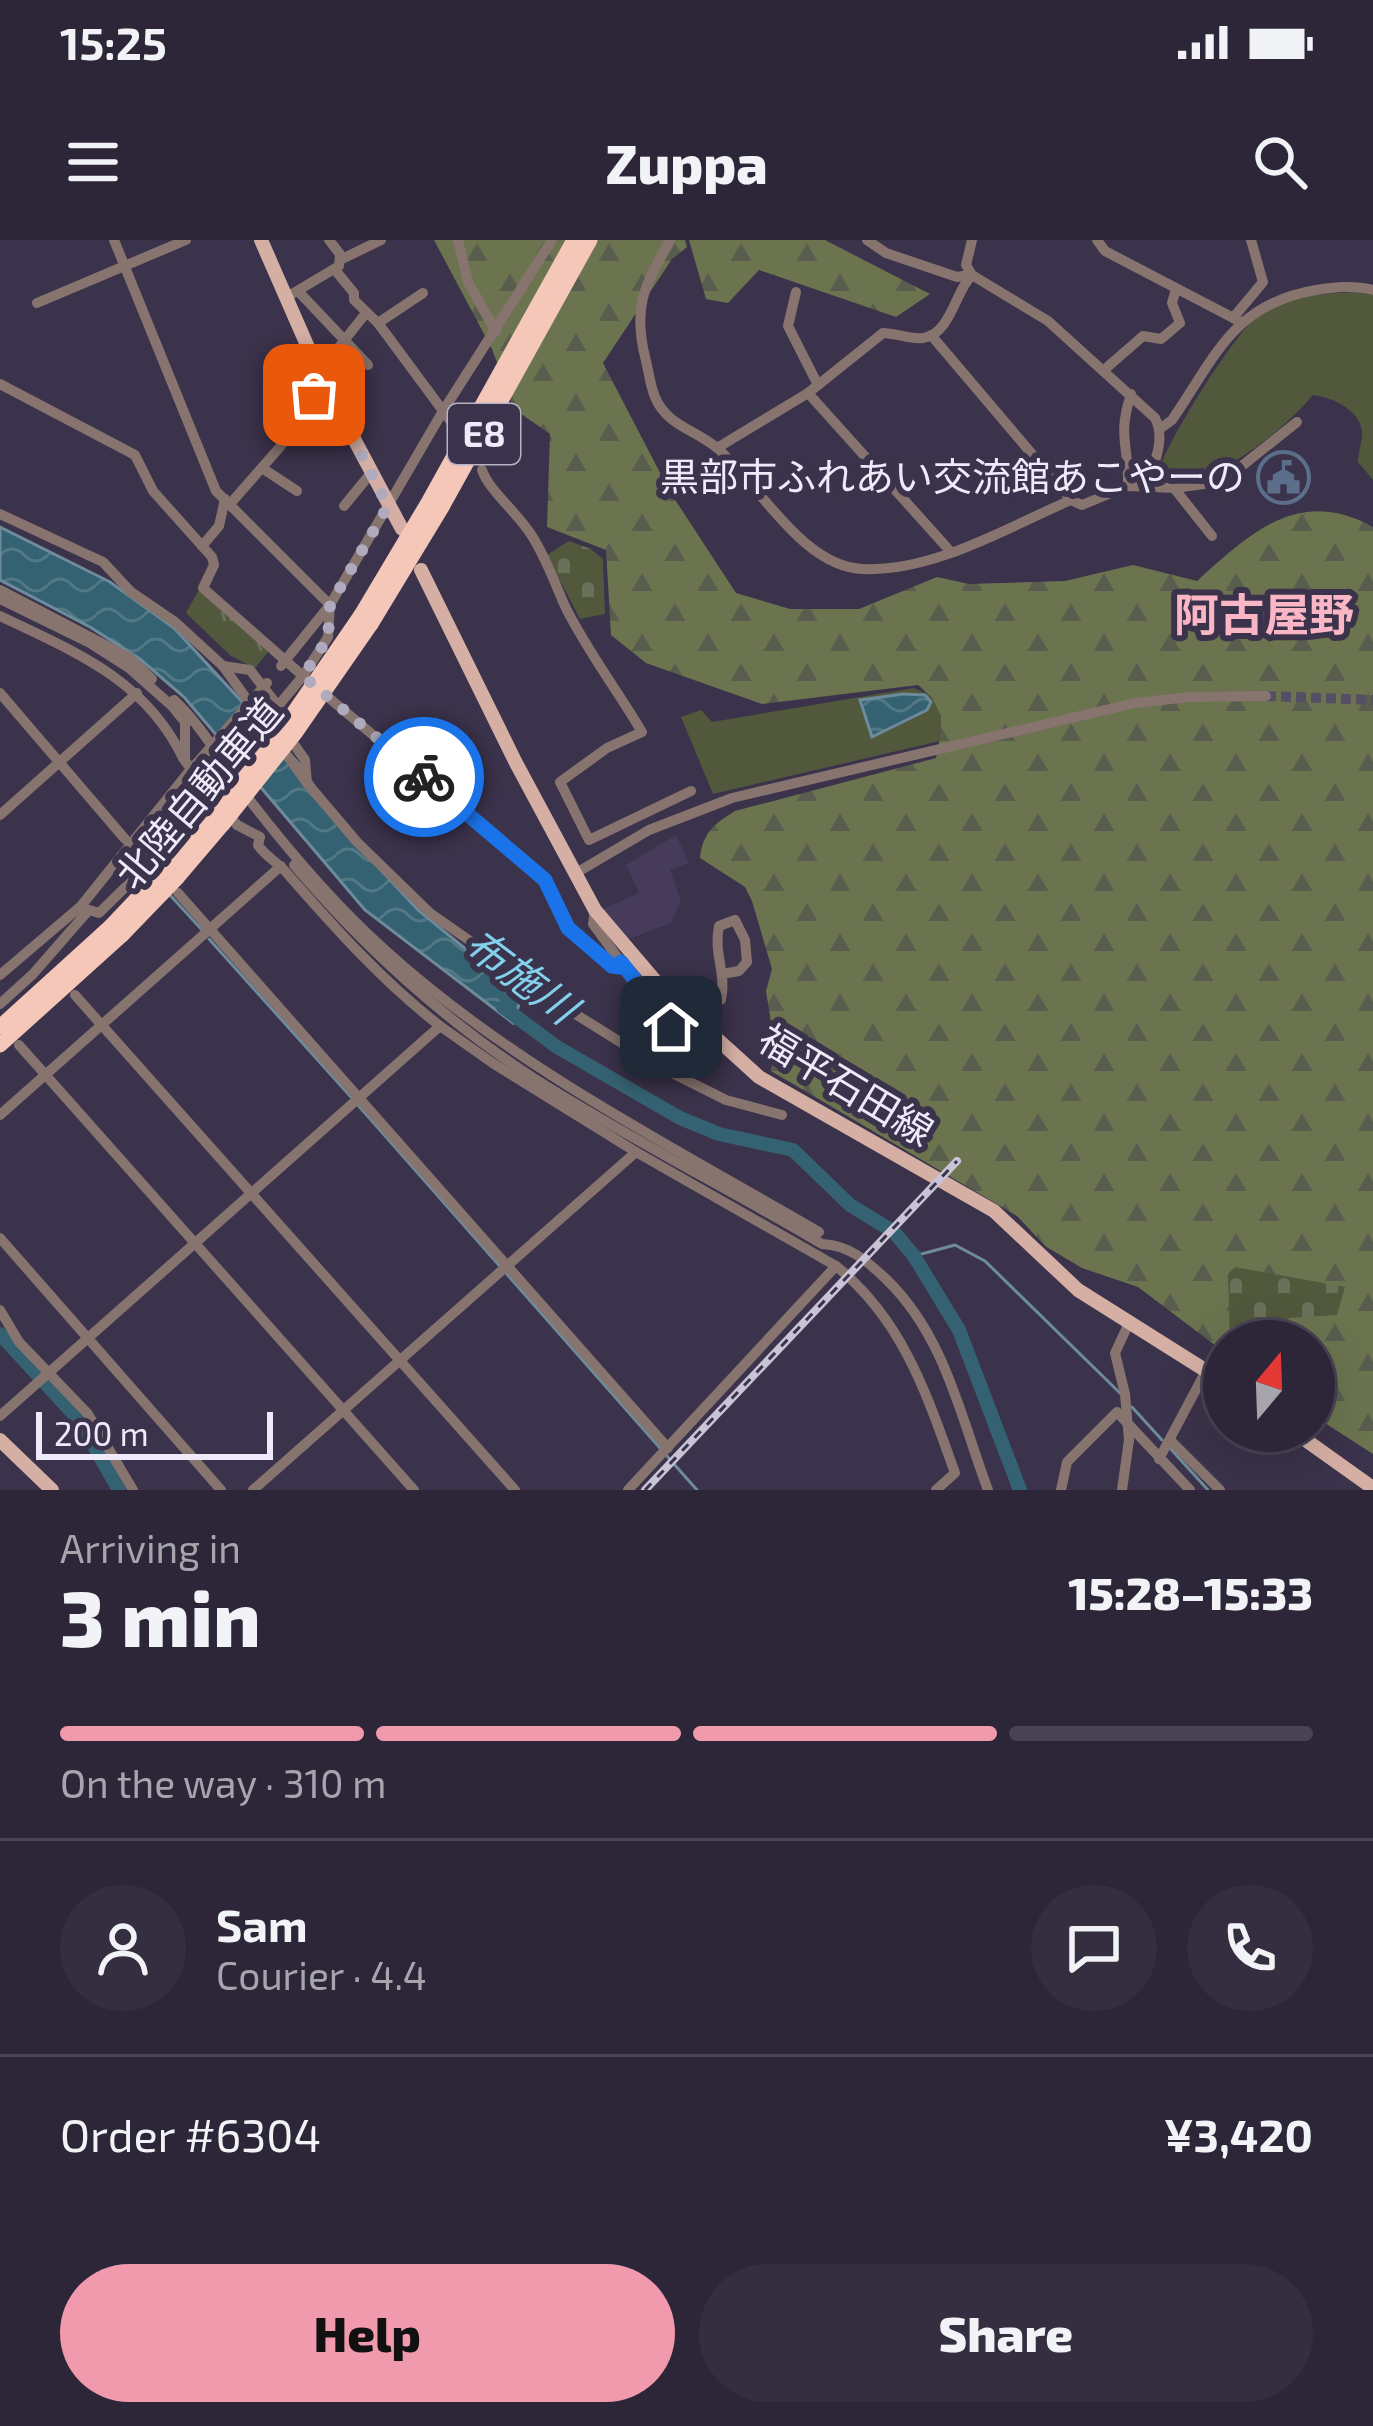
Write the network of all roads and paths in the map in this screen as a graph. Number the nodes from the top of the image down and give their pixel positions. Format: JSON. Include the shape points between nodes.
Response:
{"nodes":[{"id":1,"x":114,"y":240,"type":"edge"},
{"id":2,"x":186,"y":240,"type":"edge"},
{"id":3,"x":261,"y":240,"type":"edge"},
{"id":4,"x":328,"y":240,"type":"edge"},
{"id":5,"x":381,"y":240,"type":"edge"},
{"id":6,"x":458,"y":240,"type":"edge"},
{"id":7,"x":552,"y":240,"type":"edge"},
{"id":8,"x":574,"y":240,"type":"edge"},
{"id":9,"x":590,"y":240,"type":"edge"},
{"id":10,"x":670,"y":240,"type":"edge"},
{"id":11,"x":866,"y":240,"type":"edge"},
{"id":12,"x":972,"y":240,"type":"edge"},
{"id":13,"x":1252,"y":240,"type":"edge"},
{"id":14,"x":1102,"y":241,"type":"edge"},
{"id":15,"x":338,"y":265,"type":"junction"},
{"id":16,"x":125,"y":266,"type":"junction"},
{"id":17,"x":972,"y":275,"type":"junction"},
{"id":18,"x":1175,"y":289,"type":"junction"},
{"id":19,"x":1373,"y":290,"type":"edge"},
{"id":20,"x":423,"y":292,"type":"dead end"},
{"id":21,"x":796,"y":292,"type":"dead end"},
{"id":22,"x":291,"y":294,"type":"junction"},
{"id":23,"x":37,"y":303,"type":"dead end"},
{"id":24,"x":366,"y":313,"type":"junction"},
{"id":25,"x":1237,"y":320,"type":"junction"},
{"id":26,"x":378,"y":323,"type":"junction"},
{"id":27,"x":496,"y":332,"type":"junction"},
{"id":28,"x":932,"y":335,"type":"junction"},
{"id":29,"x":344,"y":340,"type":"junction"},
{"id":30,"x":368,"y":365,"type":"dead end"},
{"id":31,"x":1104,"y":370,"type":"junction"},
{"id":32,"x":321,"y":377,"type":"junction"},
{"id":33,"x":0,"y":384,"type":"edge"},
{"id":34,"x":813,"y":389,"type":"junction"},
{"id":35,"x":1131,"y":394,"type":"junction"},
{"id":36,"x":443,"y":411,"type":"junction"},
{"id":37,"x":1297,"y":422,"type":"dead end"},
{"id":38,"x":452,"y":424,"type":"dead end"},
{"id":39,"x":1160,"y":428,"type":"junction"},
{"id":40,"x":717,"y":448,"type":"junction"},
{"id":41,"x":262,"y":468,"type":"junction"},
{"id":42,"x":482,"y":470,"type":"dead end"},
{"id":43,"x":370,"y":472,"type":"junction"},
{"id":44,"x":1147,"y":485,"type":"junction"},
{"id":45,"x":1128,"y":486,"type":"junction"},
{"id":46,"x":1174,"y":488,"type":"junction"},
{"id":47,"x":297,"y":490,"type":"dead end"},
{"id":48,"x":1071,"y":500,"type":"junction"},
{"id":49,"x":227,"y":502,"type":"junction"},
{"id":50,"x":344,"y":506,"type":"dead end"},
{"id":51,"x":388,"y":506,"type":"junction"},
{"id":52,"x":0,"y":514,"type":"edge"},
{"id":53,"x":402,"y":529,"type":"dead end"},
{"id":54,"x":1212,"y":536,"type":"dead end"},
{"id":55,"x":202,"y":546,"type":"junction"},
{"id":56,"x":950,"y":551,"type":"junction"},
{"id":57,"x":422,"y":570,"type":"dead end"},
{"id":58,"x":0,"y":595,"type":"edge"},
{"id":59,"x":330,"y":605,"type":"junction"},
{"id":60,"x":0,"y":616,"type":"edge"},
{"id":61,"x":366,"y":619,"type":"junction"},
{"id":62,"x":223,"y":666,"type":"junction"},
{"id":63,"x":303,"y":676,"type":"junction"},
{"id":64,"x":0,"y":693,"type":"edge"},
{"id":65,"x":137,"y":694,"type":"junction"},
{"id":66,"x":1265,"y":696,"type":"tunnel mouth"},
{"id":67,"x":278,"y":706,"type":"junction"},
{"id":68,"x":61,"y":761,"type":"junction"},
{"id":69,"x":186,"y":767,"type":"junction"},
{"id":70,"x":307,"y":782,"type":"junction"},
{"id":71,"x":205,"y":785,"type":"junction"},
{"id":72,"x":691,"y":791,"type":"dead end"},
{"id":73,"x":0,"y":815,"type":"edge"},
{"id":74,"x":260,"y":837,"type":"junction"},
{"id":75,"x":125,"y":839,"type":"dead end"},
{"id":76,"x":280,"y":866,"type":"junction"},
{"id":77,"x":157,"y":868,"type":"junction"},
{"id":78,"x":576,"y":873,"type":"junction"},
{"id":79,"x":84,"y":909,"type":"junction"},
{"id":80,"x":595,"y":910,"type":"junction"},
{"id":81,"x":210,"y":928,"type":"junction"},
{"id":82,"x":116,"y":931,"type":"junction"},
{"id":83,"x":42,"y":959,"type":"junction"},
{"id":84,"x":621,"y":962,"type":"junction"},
{"id":85,"x":722,"y":974,"type":"junction"},
{"id":86,"x":0,"y":975,"type":"edge"},
{"id":87,"x":663,"y":990,"type":"junction"},
{"id":88,"x":75,"y":995,"type":"dead end"},
{"id":89,"x":0,"y":1004,"type":"edge"},
{"id":90,"x":103,"y":1024,"type":"junction"},
{"id":91,"x":440,"y":1026,"type":"junction"},
{"id":92,"x":0,"y":1027,"type":"edge"},
{"id":93,"x":0,"y":1045,"type":"edge"},
{"id":94,"x":19,"y":1046,"type":"dead end"},
{"id":95,"x":662,"y":1068,"type":"junction"},
{"id":96,"x":46,"y":1074,"type":"junction"},
{"id":97,"x":359,"y":1099,"type":"junction"},
{"id":98,"x":0,"y":1115,"type":"edge"},
{"id":99,"x":782,"y":1115,"type":"dead end"},
{"id":100,"x":636,"y":1152,"type":"junction"},
{"id":101,"x":253,"y":1192,"type":"junction"},
{"id":102,"x":819,"y":1232,"type":"dead end"},
{"id":103,"x":0,"y":1238,"type":"edge"},
{"id":104,"x":195,"y":1243,"type":"junction"},
{"id":105,"x":508,"y":1266,"type":"junction"},
{"id":106,"x":836,"y":1266,"type":"junction"},
{"id":107,"x":0,"y":1312,"type":"edge"},
{"id":108,"x":1129,"y":1323,"type":"junction"},
{"id":109,"x":88,"y":1338,"type":"junction"},
{"id":110,"x":400,"y":1361,"type":"junction"},
{"id":111,"x":1203,"y":1367,"type":"edge"},
{"id":112,"x":1203,"y":1377,"type":"edge"},
{"id":113,"x":43,"y":1378,"type":"junction"},
{"id":114,"x":80,"y":1404,"type":"junction"},
{"id":115,"x":344,"y":1410,"type":"junction"},
{"id":116,"x":0,"y":1416,"type":"edge"},
{"id":117,"x":67,"y":1416,"type":"dead end"},
{"id":118,"x":0,"y":1440,"type":"edge"},
{"id":119,"x":1170,"y":1440,"type":"junction"},
{"id":120,"x":668,"y":1448,"type":"junction"},
{"id":121,"x":1322,"y":1452,"type":"edge"},
{"id":122,"x":1159,"y":1460,"type":"junction"},
{"id":123,"x":1373,"y":1488,"type":"edge"},
{"id":124,"x":52,"y":1490,"type":"edge"},
{"id":125,"x":133,"y":1490,"type":"edge"},
{"id":126,"x":221,"y":1490,"type":"edge"},
{"id":127,"x":253,"y":1490,"type":"edge"},
{"id":128,"x":414,"y":1490,"type":"edge"},
{"id":129,"x":515,"y":1490,"type":"edge"},
{"id":130,"x":628,"y":1490,"type":"edge"},
{"id":131,"x":935,"y":1490,"type":"edge"},
{"id":132,"x":988,"y":1490,"type":"edge"},
{"id":133,"x":1061,"y":1490,"type":"edge"},
{"id":134,"x":1122,"y":1490,"type":"edge"},
{"id":135,"x":1190,"y":1490,"type":"edge"},
{"id":136,"x":1220,"y":1490,"type":"edge"}],
"edges":[{"from":1,"to":16,"type":"street"},
{"from":2,"to":16,"type":"street"},
{"from":3,"to":22,"type":"main road"},
{"from":4,"to":15,"type":"street"},
{"from":5,"to":15,"type":"street"},
{"from":6,"to":27,"type":"street","via":[[468,282]]},
{"from":7,"to":27,"type":"street"},
{"from":8,"to":61,"type":"highway","name":"北陸自動車道","number":"E8"},
{"from":9,"to":61,"type":"highway","name":"北陸自動車道","number":"E8","via":[[453,488]]},
{"from":10,"to":40,"type":"street","via":[[639,308],[638,333],[658,404]]},
{"from":11,"to":17,"type":"street","via":[[957,278]]},
{"from":12,"to":17,"type":"street"},
{"from":13,"to":25,"type":"street","via":[[1263,283]]},
{"from":14,"to":18,"type":"street","via":[[1105,251]]},
{"from":15,"to":22,"type":"street"},
{"from":15,"to":24,"type":"street"},
{"from":16,"to":23,"type":"street"},
{"from":16,"to":49,"type":"street"},
{"from":17,"to":28,"type":"street"},
{"from":17,"to":31,"type":"street","via":[[1048,321]]},
{"from":18,"to":25,"type":"street"},
{"from":18,"to":31,"type":"street","via":[[1180,322],[1161,339],[1143,335]]},
{"from":19,"to":25,"type":"street","via":[[1295,293]]},
{"from":20,"to":26,"type":"street"},
{"from":21,"to":34,"type":"street","via":[[788,326]]},
{"from":22,"to":29,"type":"street"},
{"from":22,"to":32,"type":"main road"},
{"from":24,"to":26,"type":"street"},
{"from":24,"to":29,"type":"street"},
{"from":25,"to":39,"type":"street"},
{"from":26,"to":36,"type":"street"},
{"from":27,"to":36,"type":"street"},
{"from":28,"to":34,"type":"street","via":[[883,333]]},
{"from":28,"to":48,"type":"street"},
{"from":29,"to":30,"type":"street"},
{"from":29,"to":32,"type":"street"},
{"from":31,"to":35,"type":"street"},
{"from":32,"to":41,"type":"street"},
{"from":32,"to":43,"type":"main road"},
{"from":33,"to":55,"type":"street","via":[[135,455],[153,491]]},
{"from":34,"to":40,"type":"street"},
{"from":34,"to":56,"type":"street"},
{"from":35,"to":39,"type":"street"},
{"from":35,"to":45,"type":"street","via":[[1120,431]]},
{"from":36,"to":38,"type":"street"},
{"from":36,"to":51,"type":"street"},
{"from":37,"to":46,"type":"street","via":[[1238,470]]},
{"from":39,"to":44,"type":"street"},
{"from":40,"to":56,"type":"street","via":[[787,525],[835,561],[884,568]]},
{"from":41,"to":47,"type":"street"},
{"from":41,"to":49,"type":"street"},
{"from":42,"to":72,"type":"street","via":[[532,536],[642,732],[560,782],[590,840]]},
{"from":43,"to":50,"type":"street"},
{"from":43,"to":51,"type":"main road"},
{"from":44,"to":45,"type":"street"},
{"from":44,"to":46,"type":"street"},
{"from":45,"to":48,"type":"street","via":[[1082,505]]},
{"from":46,"to":54,"type":"street"},
{"from":48,"to":56,"type":"street"},
{"from":49,"to":55,"type":"street"},
{"from":49,"to":59,"type":"street"},
{"from":51,"to":53,"type":"main road"},
{"from":51,"to":59,"type":"street"},
{"from":52,"to":62,"type":"street","via":[[104,562]]},
{"from":55,"to":63,"type":"street","via":[[214,565],[202,588]]},
{"from":57,"to":78,"type":"main road","name":"福平石田線"},
{"from":58,"to":69,"type":"street","via":[[129,668],[185,722]]},
{"from":58,"to":102,"type":"street","via":[[130,658],[184,710],[342,908],[484,1032]]},
{"from":59,"to":63,"type":"street","via":[[328,638]]},
{"from":59,"to":69,"type":"street","bridge":true},
{"from":60,"to":65,"type":"street","via":[[96,663]]},
{"from":61,"to":77,"type":"highway","name":"北陸自動車道","number":"E8","bridge":true,"via":[[218,819]]},
{"from":62,"to":67,"type":"street","via":[[250,670]]},
{"from":62,"to":70,"type":"street"},
{"from":63,"to":67,"type":"street"},
{"from":63,"to":84,"type":"street","via":[[545,880],[568,928],[612,966]]},
{"from":64,"to":68,"type":"street"},
{"from":65,"to":68,"type":"street"},
{"from":65,"to":69,"type":"street","via":[[160,717]]},
{"from":66,"to":78,"type":"street","via":[[1135,703],[751,793],[649,830]]},
{"from":67,"to":70,"type":"street","via":[[276,719],[305,760]]},
{"from":68,"to":73,"type":"street"},
{"from":68,"to":75,"type":"street"},
{"from":69,"to":71,"type":"street"},
{"from":69,"to":79,"type":"street"},
{"from":70,"to":95,"type":"street","via":[[430,913]]},
{"from":71,"to":74,"type":"street","via":[[237,825]]},
{"from":71,"to":77,"type":"street"},
{"from":74,"to":76,"type":"street","via":[[263,853]]},
{"from":74,"to":132,"type":"street","via":[[276,844],[417,990],[533,1078],[877,1270],[923,1322]]},
{"from":76,"to":81,"type":"street"},
{"from":76,"to":91,"type":"street"},
{"from":77,"to":79,"type":"street","via":[[100,913]]},
{"from":77,"to":81,"type":"street"},
{"from":77,"to":82,"type":"highway","name":"北陸自動車道","number":"E8","bridge":true},
{"from":78,"to":80,"type":"main road","name":"福平石田線"},
{"from":79,"to":83,"type":"street"},
{"from":80,"to":84,"type":"street","via":[[593,924]]},
{"from":80,"to":87,"type":"main road","name":"福平石田線"},
{"from":81,"to":90,"type":"street"},
{"from":81,"to":97,"type":"street"},
{"from":82,"to":92,"type":"highway","name":"北陸自動車道","number":"E8"},
{"from":82,"to":93,"type":"highway","name":"北陸自動車道","number":"E8"},
{"from":83,"to":86,"type":"street"},
{"from":83,"to":89,"type":"street"},
{"from":84,"to":95,"type":"street","via":[[684,1038]]},
{"from":85,"to":85,"type":"street","via":[[719,926],[735,920],[747,962]]},
{"from":85,"to":87,"type":"street","via":[[721,1000],[713,1006],[674,985]]},
{"from":87,"to":108,"type":"main road","name":"福平石田線","via":[[759,1077],[994,1211],[1078,1290]]},
{"from":88,"to":90,"type":"street"},
{"from":90,"to":96,"type":"street"},
{"from":90,"to":101,"type":"street"},
{"from":91,"to":97,"type":"street"},
{"from":91,"to":100,"type":"street"},
{"from":94,"to":96,"type":"street"},
{"from":95,"to":99,"type":"street","via":[[726,1100]]},
{"from":96,"to":98,"type":"street"},
{"from":96,"to":104,"type":"street"},
{"from":97,"to":101,"type":"street"},
{"from":97,"to":105,"type":"street"},
{"from":100,"to":105,"type":"street"},
{"from":100,"to":106,"type":"street"},
{"from":101,"to":104,"type":"street"},
{"from":101,"to":110,"type":"street"},
{"from":103,"to":109,"type":"street"},
{"from":104,"to":109,"type":"street"},
{"from":104,"to":115,"type":"street"},
{"from":105,"to":110,"type":"street"},
{"from":105,"to":120,"type":"street"},
{"from":106,"to":120,"type":"street"},
{"from":106,"to":131,"type":"street","via":[[877,1304],[926,1391],[955,1473]]},
{"from":107,"to":113,"type":"street"},
{"from":108,"to":111,"type":"main road","name":"福平石田線"},
{"from":108,"to":134,"type":"street","bridge":true,"via":[[1115,1353],[1129,1440]]},
{"from":109,"to":113,"type":"street"},
{"from":109,"to":126,"type":"street"},
{"from":110,"to":115,"type":"street"},
{"from":110,"to":129,"type":"street"},
{"from":112,"to":119,"type":"street"},
{"from":113,"to":114,"type":"street"},
{"from":113,"to":116,"type":"street"},
{"from":114,"to":117,"type":"street"},
{"from":114,"to":125,"type":"street"},
{"from":115,"to":127,"type":"street"},
{"from":115,"to":128,"type":"street"},
{"from":118,"to":124,"type":"main road"},
{"from":119,"to":122,"type":"street"},
{"from":119,"to":136,"type":"street"},
{"from":120,"to":130,"type":"street"},
{"from":121,"to":123,"type":"main road"},
{"from":122,"to":133,"type":"street","via":[[1117,1412],[1067,1462]]},
{"from":122,"to":135,"type":"street"}]}
